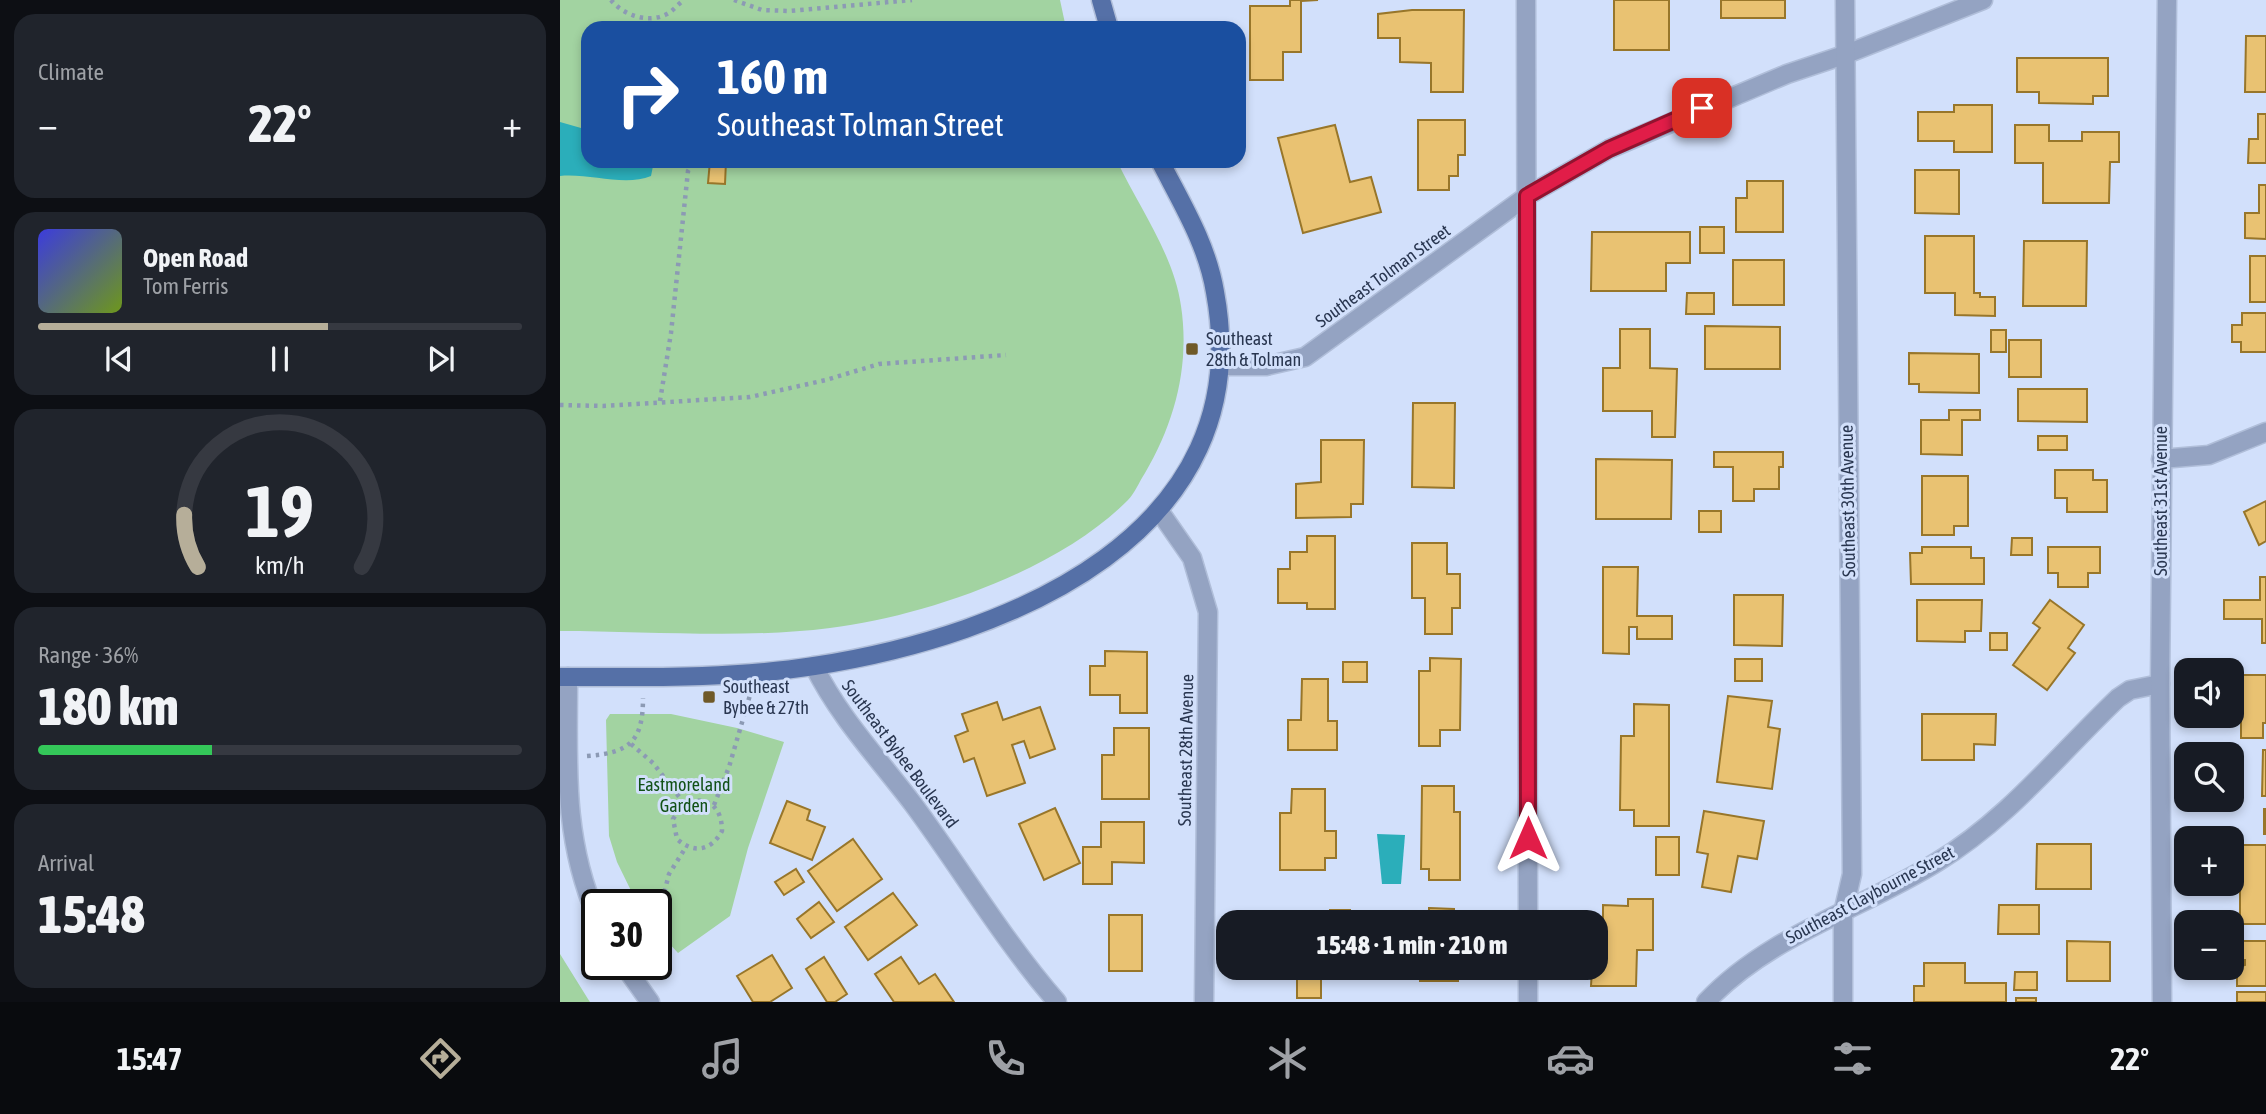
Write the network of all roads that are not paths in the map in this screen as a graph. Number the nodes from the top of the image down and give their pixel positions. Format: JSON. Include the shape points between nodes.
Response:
{"nodes":[{"id":1,"x":1101,"y":0,"type":"edge"},
{"id":2,"x":1526,"y":0,"type":"edge"},
{"id":3,"x":1844,"y":0,"type":"edge"},
{"id":4,"x":1983,"y":0,"type":"edge"},
{"id":5,"x":2167,"y":0,"type":"edge"},
{"id":6,"x":1107,"y":21,"type":"edge"},
{"id":7,"x":1844,"y":55,"type":"junction"},
{"id":8,"x":1164,"y":168,"type":"edge"},
{"id":9,"x":1527,"y":196,"type":"junction"},
{"id":10,"x":1220,"y":366,"type":"junction"},
{"id":11,"x":2266,"y":432,"type":"edge"},
{"id":12,"x":2161,"y":459,"type":"junction"},
{"id":13,"x":1160,"y":512,"type":"junction"},
{"id":14,"x":814,"y":666,"type":"junction"},
{"id":15,"x":564,"y":677,"type":"edge"},
{"id":16,"x":2160,"y":684,"type":"junction"},
{"id":17,"x":565,"y":835,"type":"edge"},
{"id":18,"x":585,"y":889,"type":"edge"},
{"id":19,"x":1528,"y":910,"type":"edge"},
{"id":20,"x":1843,"y":912,"type":"junction"},
{"id":21,"x":634,"y":980,"type":"edge"},
{"id":22,"x":1528,"y":980,"type":"edge"},
{"id":23,"x":650,"y":1002,"type":"edge"},
{"id":24,"x":1057,"y":1002,"type":"edge"},
{"id":25,"x":1204,"y":1002,"type":"edge"},
{"id":26,"x":1528,"y":1002,"type":"edge"},
{"id":27,"x":1706,"y":1002,"type":"edge"},
{"id":28,"x":1843,"y":1002,"type":"edge"},
{"id":29,"x":2162,"y":1002,"type":"edge"}],
"edges":[{"from":1,"to":6,"type":"main road"},
{"from":2,"to":9,"type":"street"},
{"from":3,"to":7,"type":"street","name":"Southeast 30th Avenue"},
{"from":4,"to":7,"type":"street","name":"Southeast Tolman Street"},
{"from":5,"to":12,"type":"street","name":"Southeast 31st Avenue"},
{"from":7,"to":9,"type":"street","name":"Southeast Tolman Street","via":[[1645,133]]},
{"from":7,"to":20,"type":"street","name":"Southeast 30th Avenue","via":[[1852,874]]},
{"from":8,"to":10,"type":"main road","via":[[1207,260],[1221,332]]},
{"from":9,"to":10,"type":"street","name":"Southeast Tolman Street","via":[[1305,357],[1266,366]]},
{"from":9,"to":19,"type":"street"},
{"from":10,"to":13,"type":"main road","via":[[1210,424],[1195,461]]},
{"from":11,"to":12,"type":"street","via":[[2209,455]]},
{"from":12,"to":16,"type":"street","name":"Southeast 31st Avenue"},
{"from":13,"to":14,"type":"main road","via":[[1105,559],[1034,600],[875,656]]},
{"from":13,"to":25,"type":"street","name":"Southeast 28th Avenue","via":[[1192,558],[1208,612]]},
{"from":14,"to":15,"type":"main road","via":[[755,673]]},
{"from":14,"to":24,"type":"street","name":"Southeast Bybee Boulevard","via":[[829,696],[913,804],[1015,954]]},
{"from":15,"to":17,"type":"street","via":[[569,757]]},
{"from":16,"to":20,"type":"street","name":"Southeast Claybourne Street","via":[[2130,690],[2118,698],[2015,802],[1966,842]]},
{"from":16,"to":29,"type":"street","name":"Southeast 31st Avenue"},
{"from":17,"to":18,"type":"street"},
{"from":20,"to":27,"type":"street","name":"Southeast Claybourne Street","via":[[1766,951]]},
{"from":20,"to":28,"type":"street","name":"Southeast 30th Avenue"},
{"from":21,"to":23,"type":"street"},
{"from":22,"to":26,"type":"street"}]}
